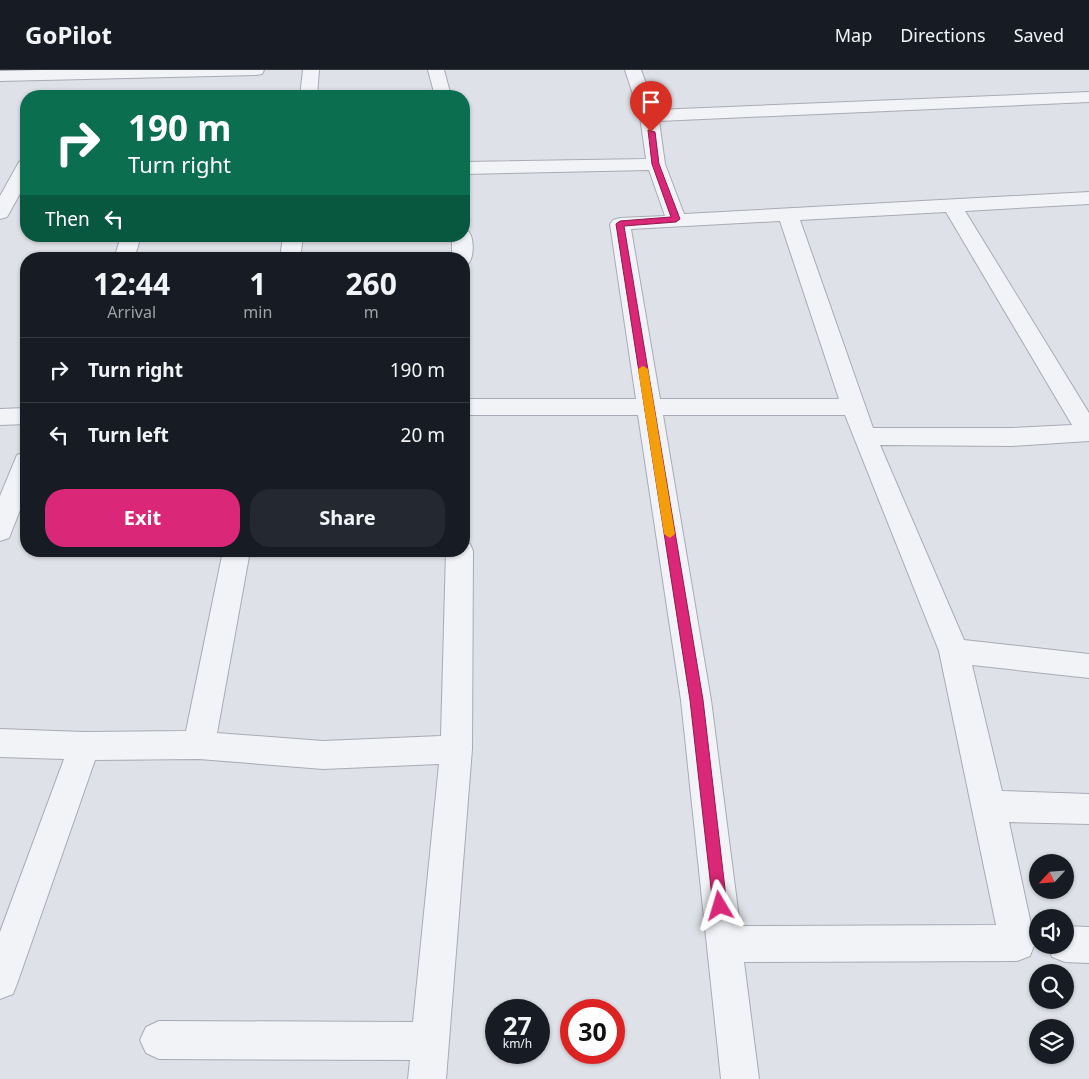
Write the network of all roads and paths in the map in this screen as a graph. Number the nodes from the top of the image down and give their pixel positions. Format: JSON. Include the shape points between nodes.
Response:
{"nodes":[{"id":1,"x":256,"y":70,"type":"edge"},
{"id":2,"x":311,"y":70,"type":"edge"},
{"id":3,"x":436,"y":70,"type":"edge"},
{"id":4,"x":633,"y":70,"type":"edge"},
{"id":5,"x":0,"y":76,"type":"edge"},
{"id":6,"x":77,"y":78,"type":"edge"},
{"id":7,"x":309,"y":90,"type":"edge"},
{"id":8,"x":441,"y":90,"type":"edge"},
{"id":9,"x":1089,"y":96,"type":"edge"},
{"id":10,"x":649,"y":116,"type":"junction"},
{"id":11,"x":656,"y":164,"type":"junction"},
{"id":12,"x":470,"y":168,"type":"edge"},
{"id":13,"x":17,"y":178,"type":"edge"},
{"id":14,"x":1089,"y":198,"type":"edge"},
{"id":15,"x":952,"y":205,"type":"junction"},
{"id":16,"x":0,"y":213,"type":"edge"},
{"id":17,"x":788,"y":215,"type":"junction"},
{"id":18,"x":676,"y":219,"type":"junction"},
{"id":19,"x":470,"y":407,"type":"edge"},
{"id":20,"x":649,"y":407,"type":"junction"},
{"id":21,"x":853,"y":407,"type":"junction"},
{"id":22,"x":20,"y":416,"type":"edge"},
{"id":23,"x":0,"y":417,"type":"edge"},
{"id":24,"x":1089,"y":433,"type":"edge"},
{"id":25,"x":864,"y":436,"type":"junction"},
{"id":26,"x":20,"y":477,"type":"edge"},
{"id":27,"x":0,"y":531,"type":"edge"},
{"id":28,"x":236,"y":557,"type":"edge"},
{"id":29,"x":460,"y":557,"type":"edge"},
{"id":30,"x":954,"y":651,"type":"junction"},
{"id":31,"x":1089,"y":666,"type":"edge"},
{"id":32,"x":0,"y":742,"type":"edge"},
{"id":33,"x":199,"y":745,"type":"junction"},
{"id":34,"x":84,"y":746,"type":"junction"},
{"id":35,"x":456,"y":749,"type":"junction"},
{"id":36,"x":989,"y":806,"type":"junction"},
{"id":37,"x":1089,"y":809,"type":"edge"},
{"id":38,"x":1027,"y":943,"type":"edge"},
{"id":39,"x":724,"y":944,"type":"junction"},
{"id":40,"x":1074,"y":944,"type":"edge"},
{"id":41,"x":1089,"y":945,"type":"edge"},
{"id":42,"x":0,"y":981,"type":"edge"},
{"id":43,"x":159,"y":1040,"type":"dead end"},
{"id":44,"x":429,"y":1040,"type":"junction"},
{"id":45,"x":427,"y":1079,"type":"edge"},
{"id":46,"x":740,"y":1079,"type":"edge"}],
"edges":[{"from":1,"to":6,"type":"street"},
{"from":2,"to":7,"type":"street"},
{"from":3,"to":8,"type":"street"},
{"from":4,"to":10,"type":"street"},
{"from":5,"to":6,"type":"street"},
{"from":9,"to":10,"type":"street"},
{"from":10,"to":11,"type":"street"},
{"from":11,"to":12,"type":"street"},
{"from":11,"to":18,"type":"street"},
{"from":13,"to":16,"type":"street"},
{"from":14,"to":15,"type":"street"},
{"from":15,"to":17,"type":"street"},
{"from":15,"to":24,"type":"street"},
{"from":17,"to":18,"type":"street"},
{"from":17,"to":21,"type":"street"},
{"from":18,"to":20,"type":"street","via":[[620,224]]},
{"from":19,"to":20,"type":"street"},
{"from":20,"to":21,"type":"street"},
{"from":20,"to":39,"type":"street","via":[[696,700]]},
{"from":21,"to":25,"type":"street"},
{"from":22,"to":23,"type":"street"},
{"from":24,"to":25,"type":"street","via":[[1012,437]]},
{"from":25,"to":30,"type":"street"},
{"from":26,"to":27,"type":"street"},
{"from":28,"to":33,"type":"street"},
{"from":29,"to":35,"type":"street"},
{"from":30,"to":31,"type":"street"},
{"from":30,"to":36,"type":"street"},
{"from":32,"to":34,"type":"street"},
{"from":33,"to":34,"type":"street"},
{"from":33,"to":35,"type":"street","via":[[322,755]]},
{"from":34,"to":42,"type":"street"},
{"from":35,"to":44,"type":"street"},
{"from":36,"to":37,"type":"street"},
{"from":36,"to":38,"type":"street"},
{"from":38,"to":39,"type":"street"},
{"from":39,"to":46,"type":"street"},
{"from":40,"to":41,"type":"street"},
{"from":43,"to":44,"type":"street"},
{"from":44,"to":45,"type":"street"}]}
